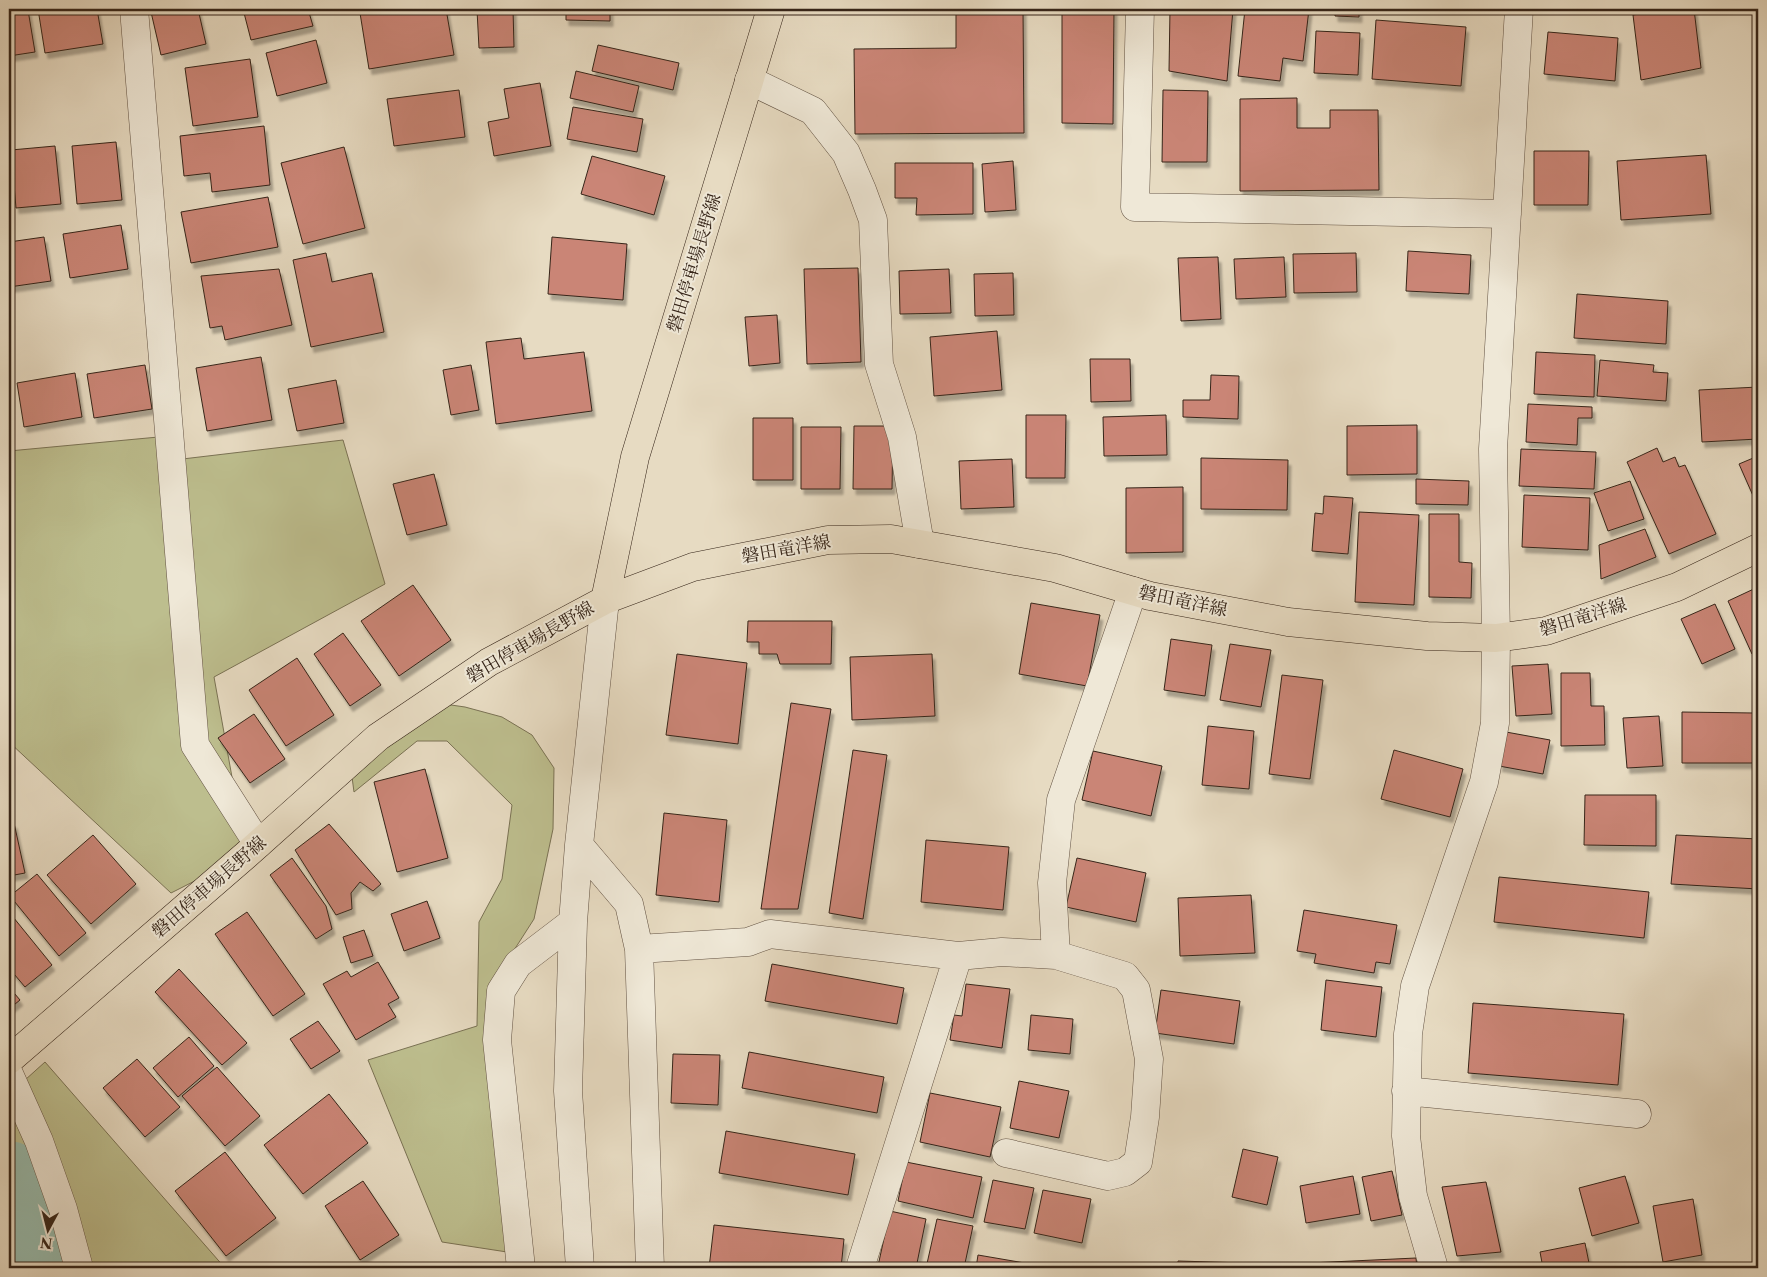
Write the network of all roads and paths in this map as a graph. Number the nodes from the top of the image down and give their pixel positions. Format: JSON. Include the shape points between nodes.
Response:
{"nodes":[{"id":1,"x":134,"y":9,"type":"edge"},
{"id":2,"x":770,"y":9,"type":"edge"},
{"id":3,"x":1140,"y":9,"type":"edge"},
{"id":4,"x":1519,"y":9,"type":"edge"},
{"id":5,"x":749,"y":80,"type":"junction"},
{"id":6,"x":1507,"y":214,"type":"junction"},
{"id":7,"x":920,"y":544,"type":"junction"},
{"id":8,"x":1758,"y":548,"type":"edge"},
{"id":9,"x":1133,"y":591,"type":"junction"},
{"id":10,"x":605,"y":600,"type":"junction"},
{"id":11,"x":1496,"y":638,"type":"junction"},
{"id":12,"x":258,"y":844,"type":"junction"},
{"id":13,"x":579,"y":845,"type":"junction"},
{"id":14,"x":573,"y":922,"type":"junction"},
{"id":15,"x":639,"y":950,"type":"junction"},
{"id":16,"x":1056,"y":955,"type":"junction"},
{"id":17,"x":958,"y":956,"type":"junction"},
{"id":18,"x":9,"y":1060,"type":"edge"},
{"id":19,"x":9,"y":1074,"type":"edge"},
{"id":20,"x":1406,"y":1091,"type":"junction"},
{"id":21,"x":1637,"y":1114,"type":"dead end"},
{"id":22,"x":1006,"y":1153,"type":"dead end"},
{"id":23,"x":79,"y":1268,"type":"edge"},
{"id":24,"x":520,"y":1268,"type":"edge"},
{"id":25,"x":580,"y":1268,"type":"edge"},
{"id":26,"x":650,"y":1268,"type":"edge"},
{"id":27,"x":860,"y":1268,"type":"edge"},
{"id":28,"x":1434,"y":1268,"type":"edge"}],
"edges":[{"from":1,"to":12,"type":"street","via":[[195,745]]},
{"from":2,"to":5,"type":"main road","name":"磐田停車場長野線"},
{"from":3,"to":6,"type":"street","via":[[1135,207]]},
{"from":4,"to":6,"type":"street"},
{"from":5,"to":7,"type":"street","via":[[814,112],[846,152],[868,205],[873,220],[879,364],[902,436]]},
{"from":5,"to":10,"type":"main road","name":"磐田停車場長野線","via":[[634,457]]},
{"from":6,"to":11,"type":"street","via":[[1493,449]]},
{"from":7,"to":9,"type":"main road","name":"磐田竜洋線","via":[[1055,568]]},
{"from":7,"to":10,"type":"main road","name":"磐田竜洋線","via":[[891,539],[828,540],[693,566]]},
{"from":8,"to":11,"type":"main road","name":"磐田竜洋線","via":[[1677,587],[1546,631]]},
{"from":9,"to":11,"type":"main road","name":"磐田竜洋線","via":[[1288,622],[1427,636]]},
{"from":9,"to":16,"type":"street","via":[[1061,800],[1052,883]]},
{"from":10,"to":12,"type":"main road","name":"磐田停車場長野線","via":[[489,662],[378,737]]},
{"from":10,"to":13,"type":"street"},
{"from":11,"to":20,"type":"street","via":[[1495,723],[1484,782],[1415,986],[1408,1034]]},
{"from":12,"to":18,"type":"main road","name":"磐田停車場長野線"},
{"from":13,"to":14,"type":"street"},
{"from":13,"to":15,"type":"street","via":[[629,904]]},
{"from":14,"to":24,"type":"street","via":[[518,964],[501,991],[497,1040]]},
{"from":14,"to":25,"type":"street","via":[[568,1091]]},
{"from":15,"to":17,"type":"street","via":[[748,942],[770,934]]},
{"from":15,"to":26,"type":"street"},
{"from":16,"to":17,"type":"street","via":[[1002,952]]},
{"from":16,"to":22,"type":"street","via":[[1125,976],[1136,990],[1149,1059],[1138,1162],[1125,1172],[1108,1176]]},
{"from":17,"to":27,"type":"street"},
{"from":19,"to":23,"type":"street","via":[[39,1140]]},
{"from":20,"to":21,"type":"street"},
{"from":20,"to":28,"type":"street","via":[[1406,1136],[1413,1196]]}]}
